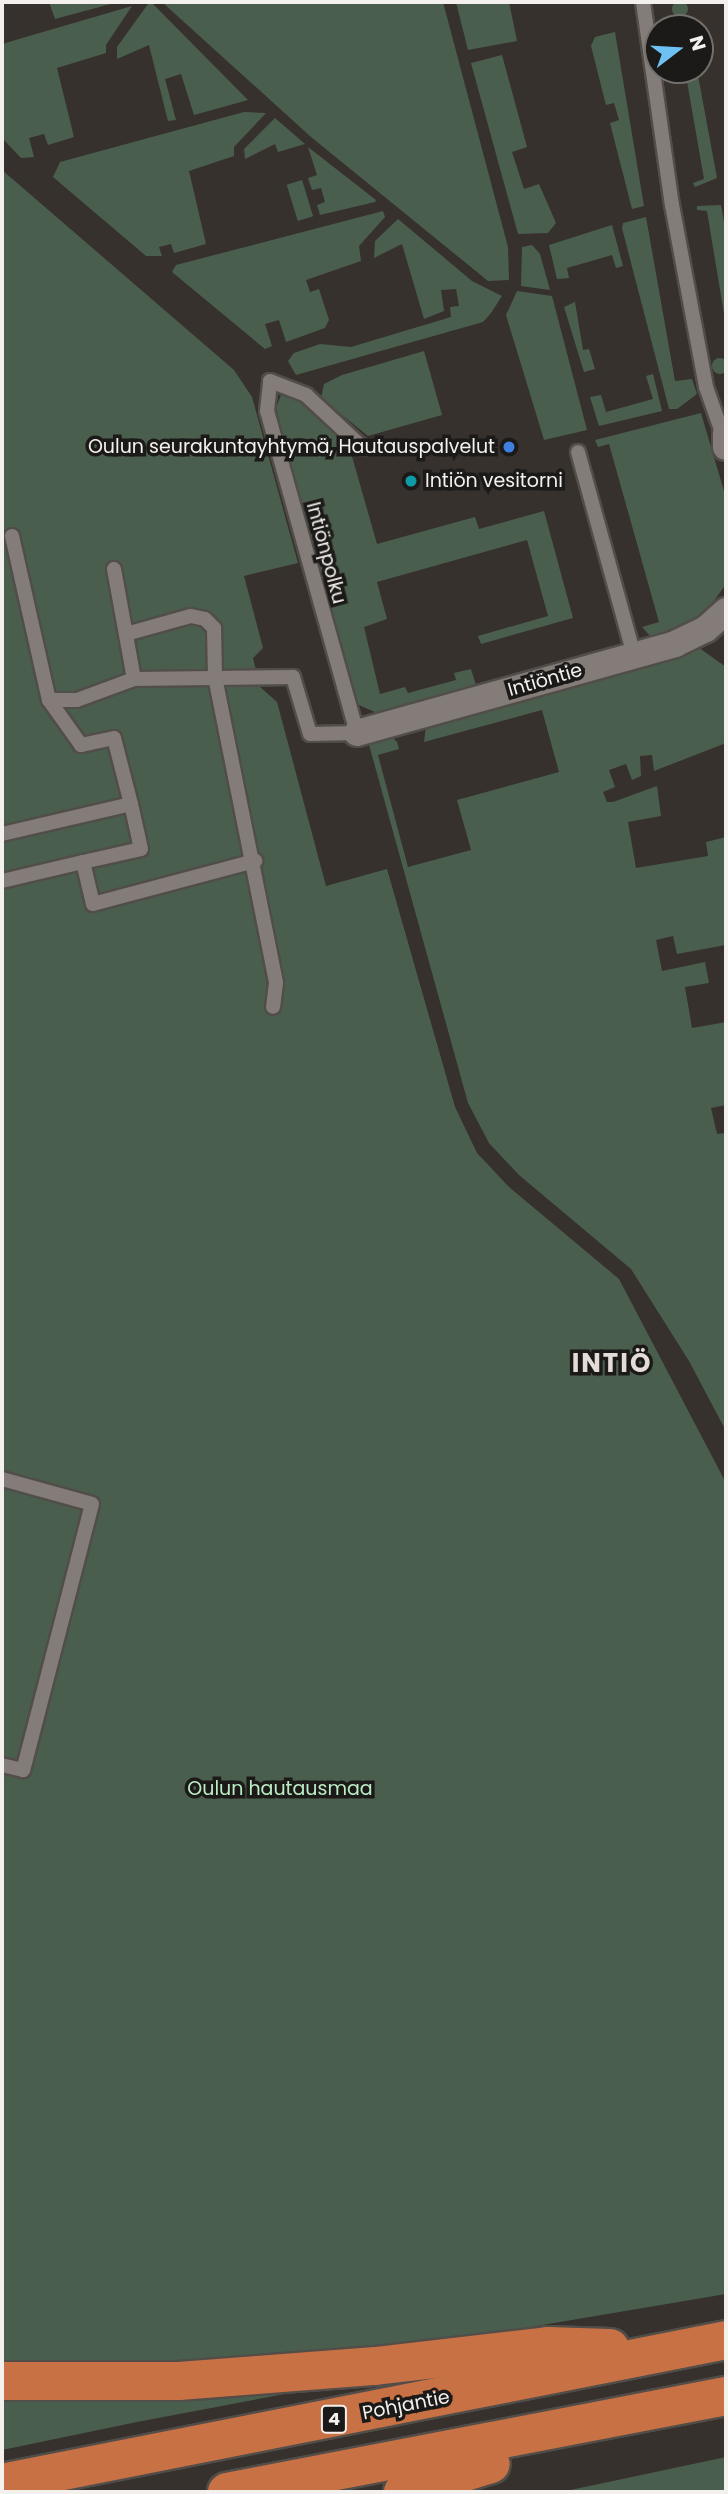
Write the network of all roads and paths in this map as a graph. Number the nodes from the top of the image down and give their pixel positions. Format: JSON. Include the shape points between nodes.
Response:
{"nodes":[{"id":1,"x":643,"y":2,"type":"edge"},
{"id":2,"x":725,"y":438,"type":"edge"},
{"id":3,"x":363,"y":448,"type":"dead end"},
{"id":4,"x":578,"y":452,"type":"dead end"},
{"id":5,"x":12,"y":536,"type":"dead end"},
{"id":6,"x":114,"y":569,"type":"dead end"},
{"id":7,"x":726,"y":611,"type":"edge"},
{"id":8,"x":126,"y":634,"type":"junction"},
{"id":9,"x":634,"y":655,"type":"junction"},
{"id":10,"x":215,"y":677,"type":"junction"},
{"id":11,"x":134,"y":679,"type":"junction"},
{"id":12,"x":49,"y":700,"type":"junction"},
{"id":13,"x":356,"y":733,"type":"junction"},
{"id":14,"x":131,"y":804,"type":"junction"},
{"id":15,"x":2,"y":834,"type":"edge"},
{"id":16,"x":255,"y":861,"type":"junction"},
{"id":17,"x":83,"y":862,"type":"junction"},
{"id":18,"x":2,"y":881,"type":"edge"},
{"id":19,"x":273,"y":1007,"type":"dead end"},
{"id":20,"x":2,"y":1479,"type":"edge"},
{"id":21,"x":2,"y":1765,"type":"edge"},
{"id":22,"x":726,"y":2340,"type":"edge"},
{"id":23,"x":665,"y":2350,"type":"junction"},
{"id":24,"x":2,"y":2381,"type":"edge"},
{"id":25,"x":726,"y":2397,"type":"edge"},
{"id":26,"x":2,"y":2483,"type":"edge"},
{"id":27,"x":227,"y":2492,"type":"edge"},
{"id":28,"x":403,"y":2492,"type":"edge"}],
"edges":[{"from":1,"to":2,"type":"lane","via":[[672,205],[706,387]]},
{"from":3,"to":13,"type":"lane","name":"Intiönpolku","via":[[306,395],[270,382],[267,411]]},
{"from":4,"to":9,"type":"lane"},
{"from":5,"to":12,"type":"lane"},
{"from":6,"to":8,"type":"lane"},
{"from":7,"to":9,"type":"street","name":"Intiöntie","via":[[706,629]]},
{"from":8,"to":10,"type":"lane","via":[[191,617],[205,620],[214,628]]},
{"from":8,"to":11,"type":"lane"},
{"from":9,"to":13,"type":"street","name":"Intiöntie"},
{"from":10,"to":11,"type":"lane"},
{"from":10,"to":13,"type":"lane","via":[[293,677],[310,734]]},
{"from":10,"to":16,"type":"lane"},
{"from":11,"to":12,"type":"lane","via":[[77,700]]},
{"from":12,"to":14,"type":"lane","via":[[81,745],[114,738]]},
{"from":14,"to":15,"type":"lane"},
{"from":14,"to":17,"type":"lane","via":[[141,849]]},
{"from":16,"to":17,"type":"lane","via":[[93,904]]},
{"from":16,"to":19,"type":"lane","via":[[276,983]]},
{"from":17,"to":18,"type":"lane"},
{"from":20,"to":21,"type":"lane","via":[[92,1504],[23,1770]]},
{"from":22,"to":23,"type":"highway","name":"Pohjantie","number":"4"},
{"from":23,"to":24,"type":"highway","via":[[548,2346],[375,2366],[179,2381]]},
{"from":23,"to":26,"type":"highway","name":"Pohjantie","number":"4","via":[[484,2390]]},
{"from":25,"to":27,"type":"highway"},
{"from":25,"to":28,"type":"highway"}]}
